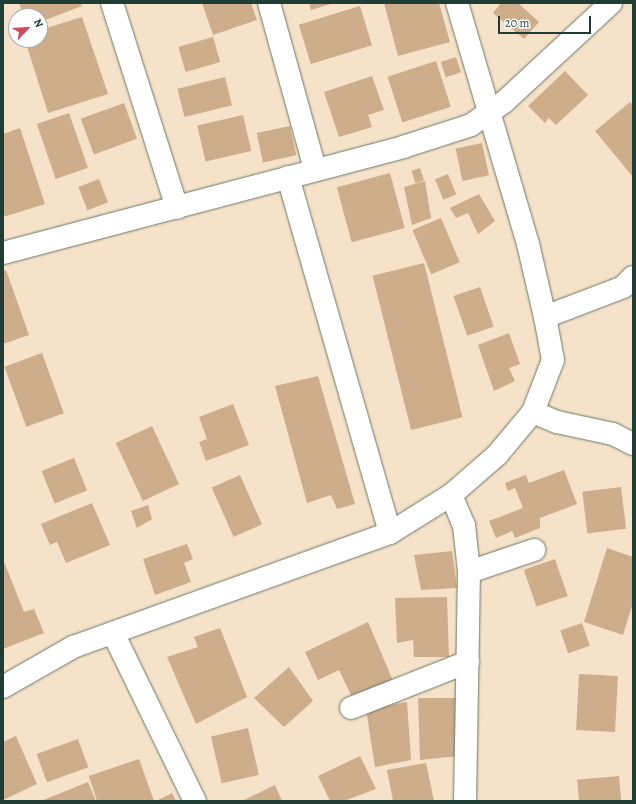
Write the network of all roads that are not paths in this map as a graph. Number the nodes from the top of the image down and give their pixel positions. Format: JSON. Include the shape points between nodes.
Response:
{"nodes":[{"id":1,"x":112,"y":3,"type":"edge"},
{"id":2,"x":269,"y":3,"type":"edge"},
{"id":3,"x":457,"y":3,"type":"edge"},
{"id":4,"x":473,"y":3,"type":"edge"},
{"id":5,"x":611,"y":3,"type":"edge"},
{"id":6,"x":468,"y":38,"type":"junction"},
{"id":7,"x":489,"y":114,"type":"junction"},
{"id":8,"x":315,"y":169,"type":"junction"},
{"id":9,"x":288,"y":177,"type":"junction"},
{"id":10,"x":176,"y":208,"type":"junction"},
{"id":11,"x":3,"y":253,"type":"edge"},
{"id":12,"x":633,"y":277,"type":"edge"},
{"id":13,"x":545,"y":317,"type":"junction"},
{"id":14,"x":533,"y":412,"type":"junction"},
{"id":15,"x":633,"y":444,"type":"edge"},
{"id":16,"x":451,"y":495,"type":"junction"},
{"id":17,"x":390,"y":533,"type":"junction"},
{"id":18,"x":534,"y":550,"type":"dead end"},
{"id":19,"x":469,"y":572,"type":"junction"},
{"id":20,"x":113,"y":633,"type":"junction"},
{"id":21,"x":468,"y":662,"type":"junction"},
{"id":22,"x":3,"y":687,"type":"edge"},
{"id":23,"x":351,"y":708,"type":"dead end"},
{"id":24,"x":195,"y":801,"type":"edge"},
{"id":25,"x":465,"y":801,"type":"edge"}],
"edges":[{"from":1,"to":10,"type":"street"},
{"from":2,"to":8,"type":"street"},
{"from":3,"to":6,"type":"street"},
{"from":4,"to":6,"type":"street"},
{"from":5,"to":7,"type":"street"},
{"from":6,"to":7,"type":"street"},
{"from":7,"to":8,"type":"street","via":[[471,125],[403,147]]},
{"from":7,"to":13,"type":"street","via":[[528,244]]},
{"from":8,"to":9,"type":"street"},
{"from":9,"to":10,"type":"street"},
{"from":9,"to":17,"type":"street"},
{"from":10,"to":11,"type":"street"},
{"from":12,"to":13,"type":"street","via":[[623,287]]},
{"from":13,"to":14,"type":"street","via":[[553,360]]},
{"from":14,"to":15,"type":"street","via":[[557,422],[613,434]]},
{"from":14,"to":16,"type":"street","via":[[496,455]]},
{"from":16,"to":17,"type":"street"},
{"from":16,"to":19,"type":"street","via":[[464,525]]},
{"from":17,"to":20,"type":"street"},
{"from":18,"to":19,"type":"street"},
{"from":19,"to":21,"type":"street"},
{"from":20,"to":22,"type":"street","via":[[73,648]]},
{"from":20,"to":24,"type":"street"},
{"from":21,"to":23,"type":"street"},
{"from":21,"to":25,"type":"street"}]}
